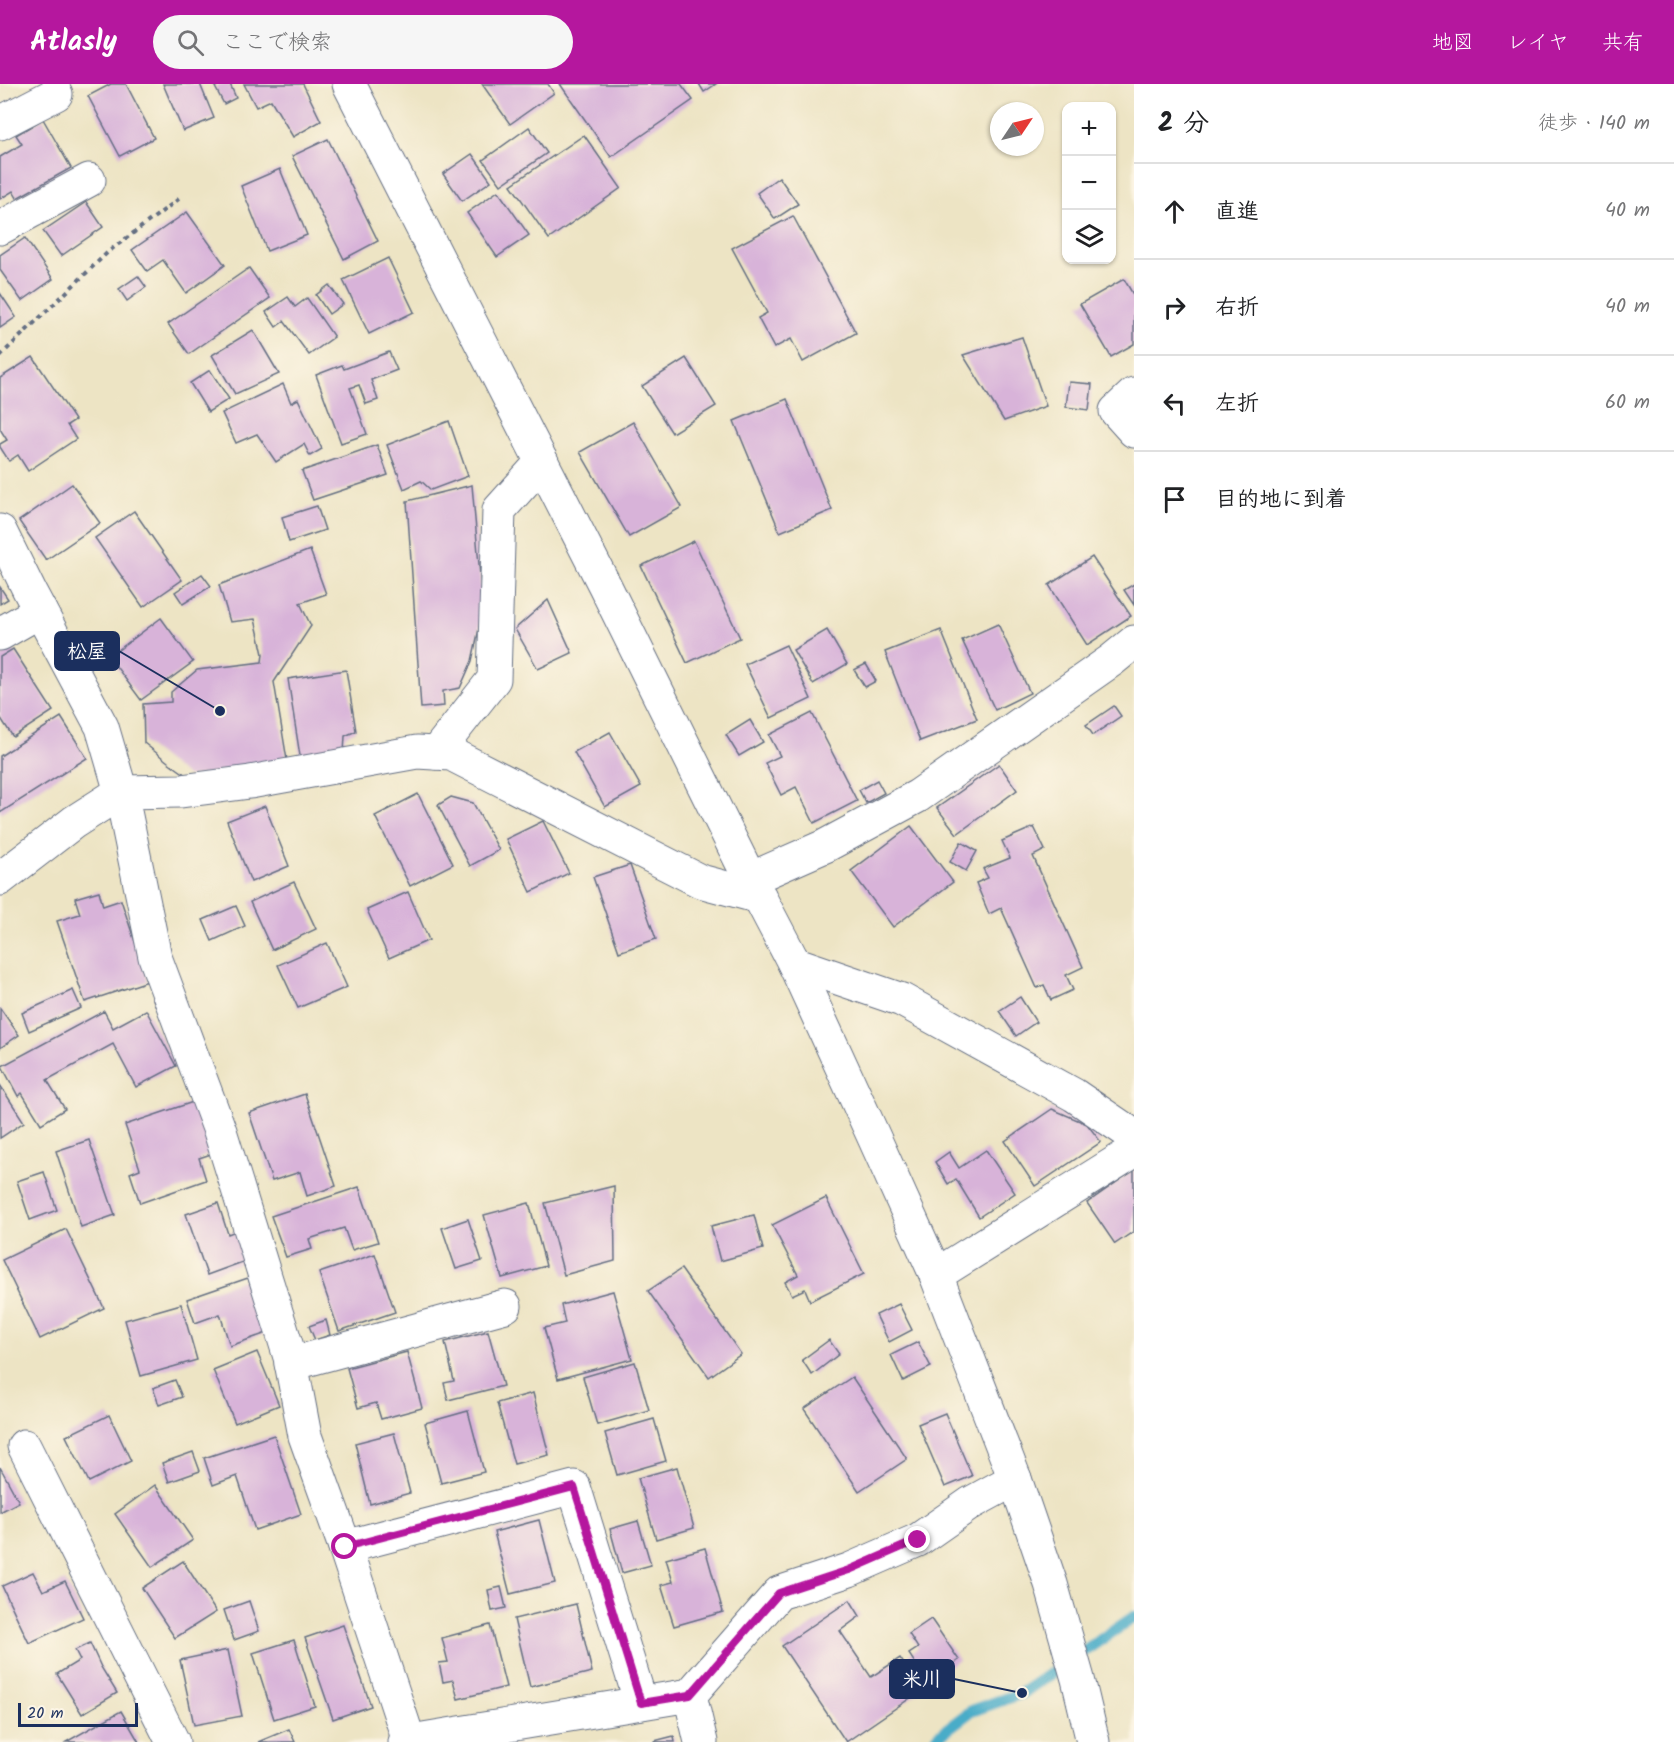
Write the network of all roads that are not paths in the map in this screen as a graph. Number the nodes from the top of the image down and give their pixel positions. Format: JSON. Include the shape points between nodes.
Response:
{"nodes":[{"id":1,"x":349,"y":84,"type":"edge"},
{"id":2,"x":56,"y":94,"type":"dead end"},
{"id":3,"x":0,"y":123,"type":"edge"},
{"id":4,"x":89,"y":180,"type":"dead end"},
{"id":5,"x":0,"y":228,"type":"edge"},
{"id":6,"x":1134,"y":394,"type":"edge"},
{"id":7,"x":1134,"y":431,"type":"edge"},
{"id":8,"x":542,"y":462,"type":"junction"},
{"id":9,"x":0,"y":531,"type":"edge"},
{"id":10,"x":40,"y":611,"type":"junction"},
{"id":11,"x":0,"y":634,"type":"edge"},
{"id":12,"x":1134,"y":642,"type":"edge"},
{"id":13,"x":436,"y":753,"type":"junction"},
{"id":14,"x":121,"y":792,"type":"junction"},
{"id":15,"x":0,"y":879,"type":"edge"},
{"id":16,"x":755,"y":888,"type":"junction"},
{"id":17,"x":794,"y":963,"type":"junction"},
{"id":18,"x":1134,"y":1136,"type":"edge"},
{"id":19,"x":1134,"y":1151,"type":"edge"},
{"id":20,"x":936,"y":1275,"type":"junction"},
{"id":21,"x":506,"y":1306,"type":"dead end"},
{"id":22,"x":291,"y":1364,"type":"junction"},
{"id":23,"x":24,"y":1446,"type":"dead end"},
{"id":24,"x":1015,"y":1479,"type":"junction"},
{"id":25,"x":345,"y":1547,"type":"junction"},
{"id":26,"x":690,"y":1695,"type":"junction"},
{"id":27,"x":641,"y":1703,"type":"junction"},
{"id":28,"x":489,"y":1735,"type":"edge"},
{"id":29,"x":173,"y":1742,"type":"edge"},
{"id":30,"x":407,"y":1742,"type":"edge"},
{"id":31,"x":701,"y":1742,"type":"edge"},
{"id":32,"x":1093,"y":1742,"type":"edge"}],
"edges":[{"from":1,"to":8,"type":"street"},
{"from":2,"to":3,"type":"street"},
{"from":4,"to":5,"type":"street"},
{"from":6,"to":7,"type":"street","via":[[1116,411]]},
{"from":8,"to":13,"type":"street","via":[[499,510],[494,679]]},
{"from":8,"to":16,"type":"street"},
{"from":9,"to":10,"type":"street"},
{"from":10,"to":11,"type":"street"},
{"from":10,"to":14,"type":"street","via":[[102,727]]},
{"from":12,"to":16,"type":"street","via":[[918,796]]},
{"from":13,"to":14,"type":"street","via":[[417,752],[250,782]]},
{"from":13,"to":16,"type":"street","via":[[451,754],[700,880]]},
{"from":14,"to":15,"type":"street","via":[[74,822]]},
{"from":14,"to":22,"type":"street","via":[[155,957],[220,1131]]},
{"from":16,"to":17,"type":"street"},
{"from":17,"to":18,"type":"street","via":[[902,1000],[1074,1095]]},
{"from":17,"to":20,"type":"street"},
{"from":19,"to":20,"type":"street"},
{"from":20,"to":24,"type":"street"},
{"from":21,"to":22,"type":"street"},
{"from":22,"to":25,"type":"street","via":[[305,1436]]},
{"from":23,"to":29,"type":"street"},
{"from":24,"to":26,"type":"street","via":[[971,1503],[918,1540],[849,1570],[779,1593]]},
{"from":24,"to":32,"type":"street","via":[[1051,1584]]},
{"from":25,"to":27,"type":"street","via":[[574,1487]]},
{"from":25,"to":30,"type":"street"},
{"from":26,"to":27,"type":"street"},
{"from":26,"to":31,"type":"street"},
{"from":27,"to":28,"type":"street"},
{"from":28,"to":30,"type":"street"}]}
